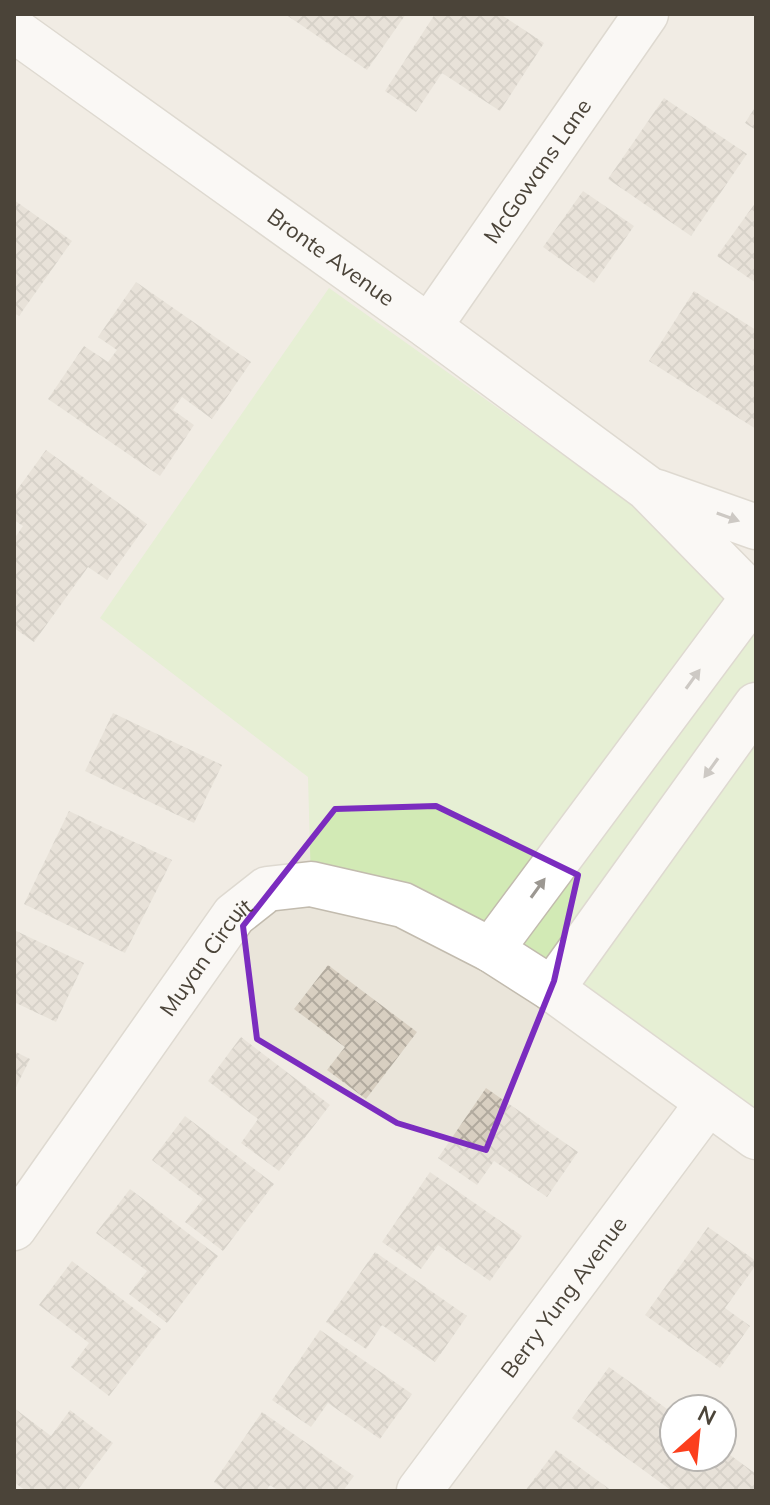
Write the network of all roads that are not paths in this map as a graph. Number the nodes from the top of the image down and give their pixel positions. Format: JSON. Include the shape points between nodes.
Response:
{"nodes":[{"id":1,"x":646,"y":14,"type":"edge"},
{"id":2,"x":14,"y":30,"type":"edge"},
{"id":3,"x":429,"y":327,"type":"junction"},
{"id":4,"x":647,"y":488,"type":"junction"},
{"id":5,"x":756,"y":527,"type":"edge"},
{"id":6,"x":752,"y":590,"type":"edge"},
{"id":7,"x":756,"y":705,"type":"edge"},
{"id":8,"x":491,"y":950,"type":"junction"},
{"id":9,"x":552,"y":989,"type":"junction"},
{"id":10,"x":707,"y":1104,"type":"junction"},
{"id":11,"x":756,"y":1137,"type":"edge"},
{"id":12,"x":14,"y":1228,"type":"edge"},
{"id":13,"x":419,"y":1491,"type":"edge"}],
"edges":[{"from":1,"to":3,"type":"street","name":"McGowans Lane"},
{"from":2,"to":3,"type":"street","name":"Bronte Avenue"},
{"from":3,"to":4,"type":"street","name":"Bronte Avenue"},
{"from":4,"to":5,"type":"street","name":"Bronte Avenue","one_way":true},
{"from":4,"to":6,"type":"street","name":"Bronte Avenue"},
{"from":8,"to":6,"type":"street","one_way":true},
{"from":7,"to":9,"type":"street","one_way":true},
{"from":8,"to":9,"type":"street","name":"Muyan Circuit"},
{"from":8,"to":12,"type":"street","name":"Muyan Circuit","via":[[403,905],[311,884],[267,889],[234,915]]},
{"from":9,"to":10,"type":"street","name":"Muyan Circuit"},
{"from":10,"to":11,"type":"street","name":"Muyan Circuit"},
{"from":10,"to":13,"type":"street","name":"Berry Yung Avenue"}]}
